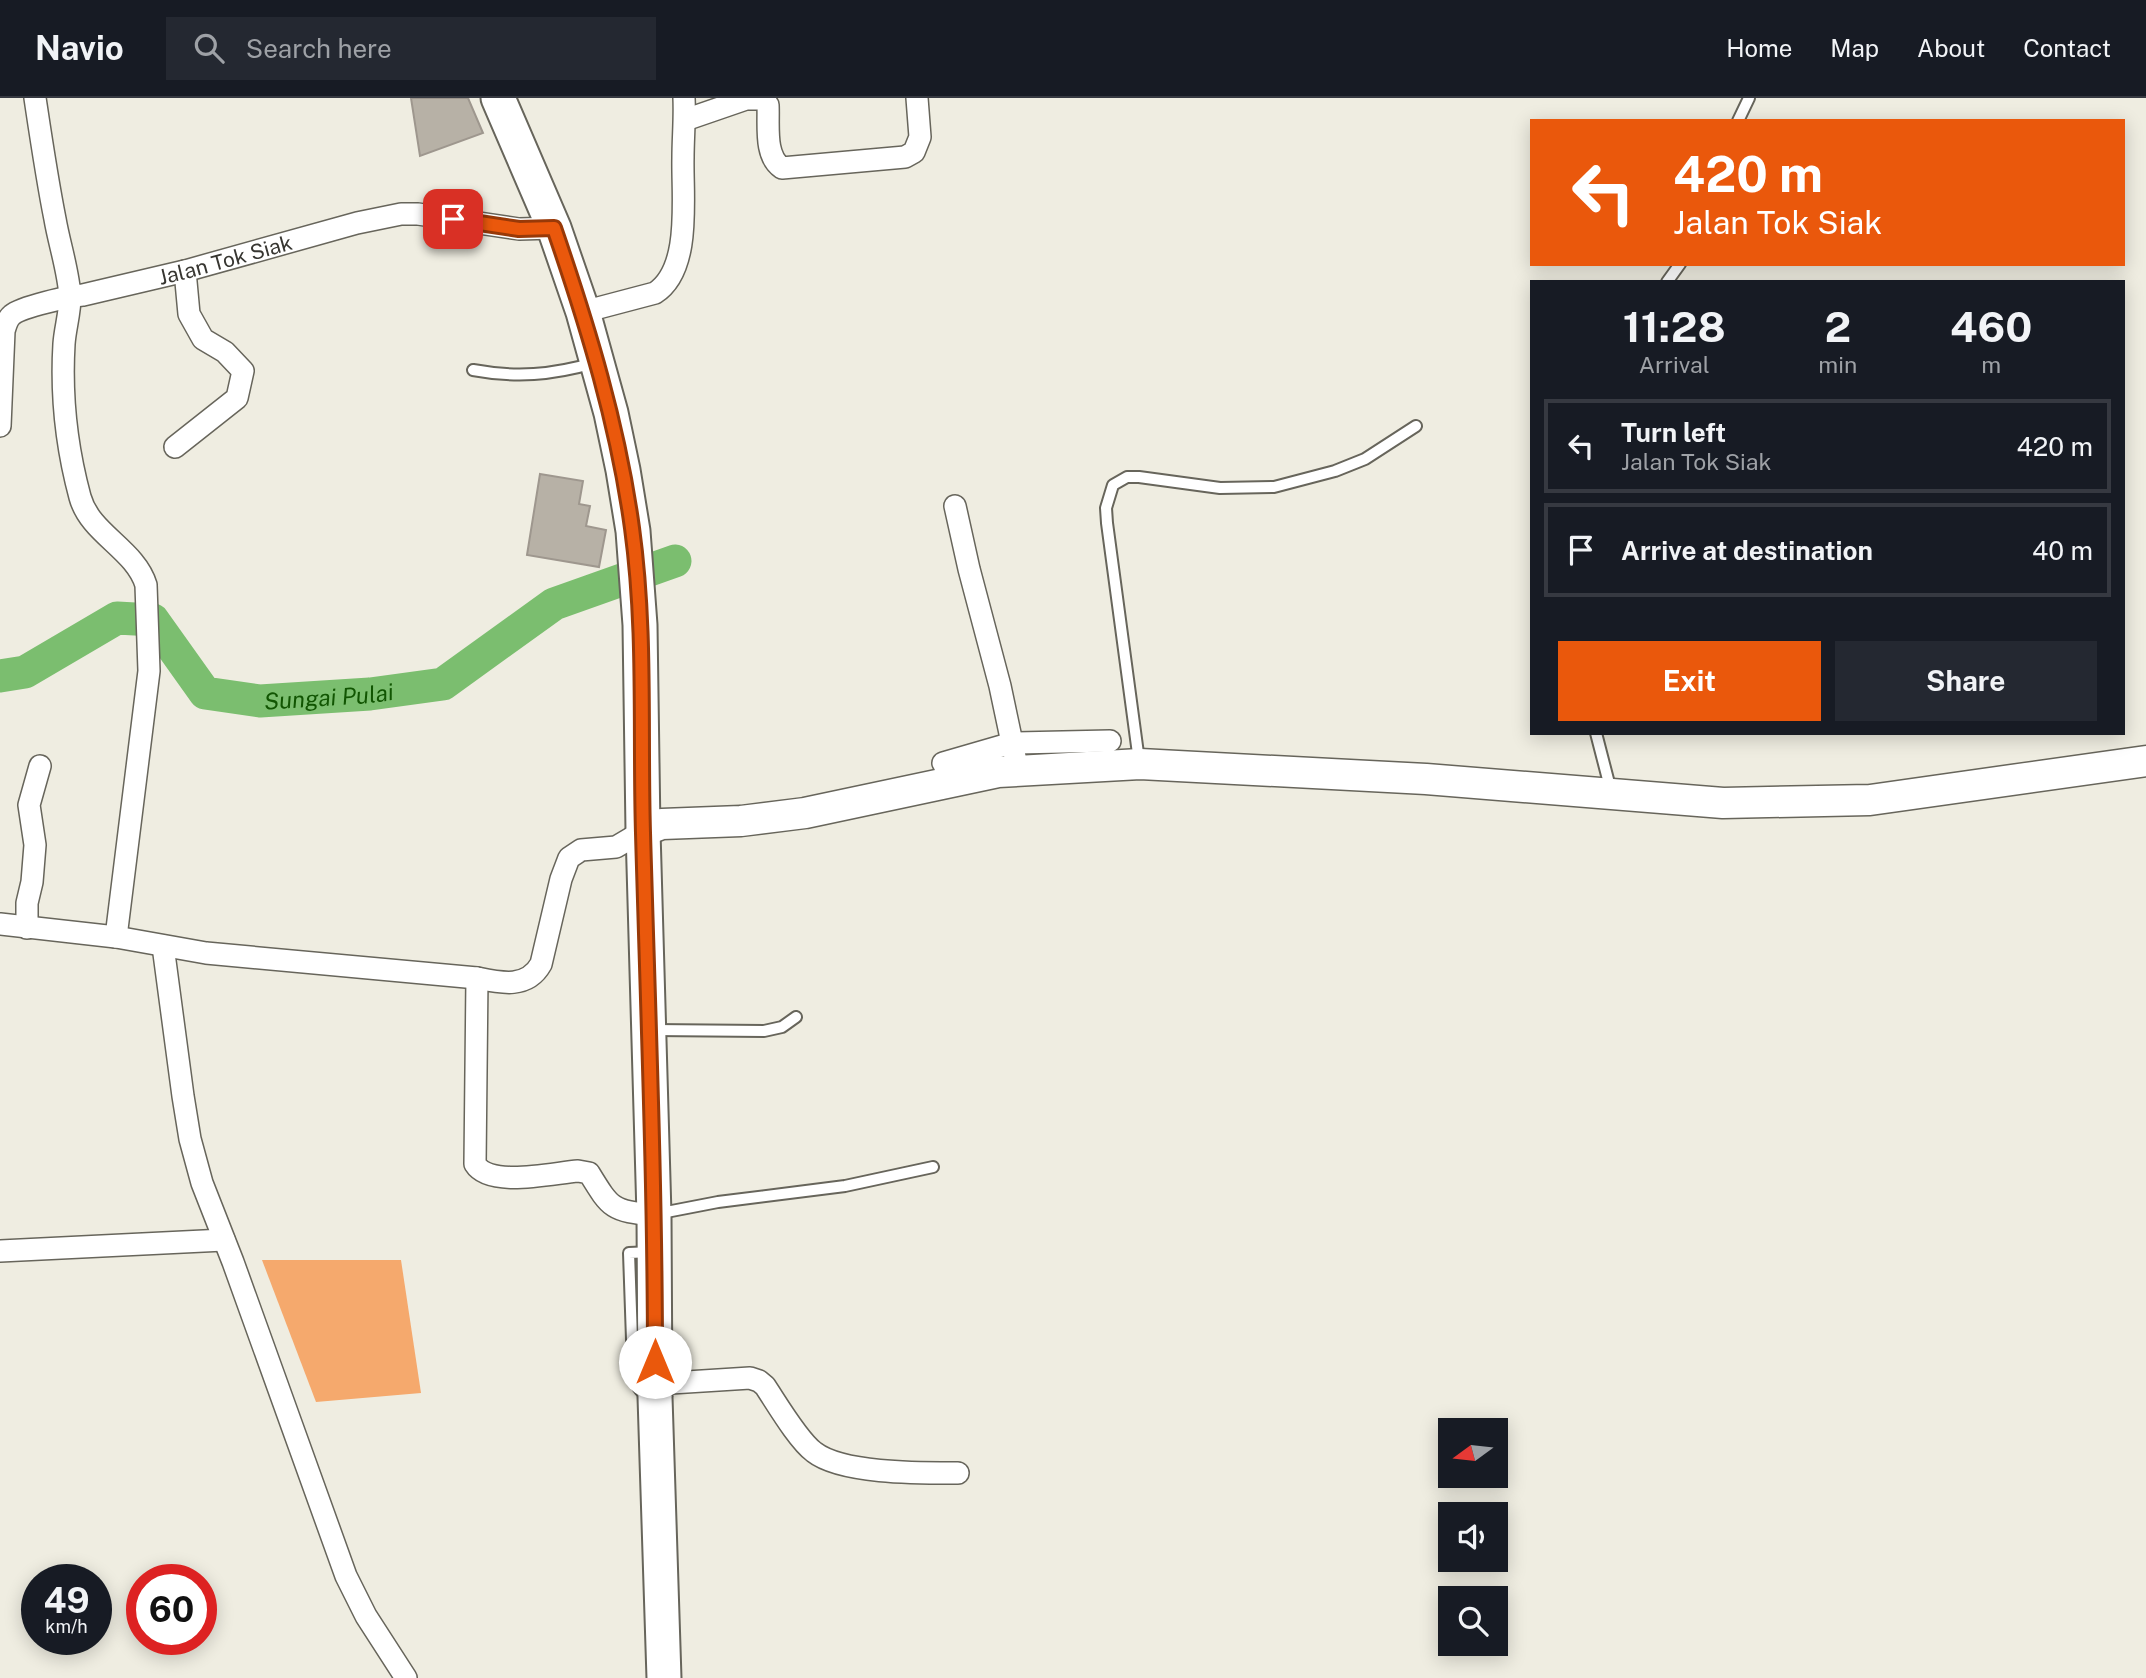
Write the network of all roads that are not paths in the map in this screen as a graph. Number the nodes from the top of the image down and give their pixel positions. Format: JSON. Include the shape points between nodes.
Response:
{"nodes":[{"id":1,"x":35,"y":98,"type":"edge"},
{"id":2,"x":498,"y":98,"type":"edge"},
{"id":3,"x":684,"y":98,"type":"edge"},
{"id":4,"x":918,"y":98,"type":"edge"},
{"id":5,"x":1749,"y":98,"type":"edge"},
{"id":6,"x":1739,"y":119,"type":"edge"},
{"id":7,"x":685,"y":120,"type":"junction"},
{"id":8,"x":554,"y":228,"type":"junction"},
{"id":9,"x":185,"y":271,"type":"junction"},
{"id":10,"x":70,"y":296,"type":"junction"},
{"id":11,"x":583,"y":312,"type":"junction"},
{"id":12,"x":597,"y":362,"type":"junction"},
{"id":13,"x":473,"y":370,"type":"dead end"},
{"id":14,"x":0,"y":426,"type":"edge"},
{"id":15,"x":1416,"y":426,"type":"dead end"},
{"id":16,"x":175,"y":447,"type":"dead end"},
{"id":17,"x":955,"y":506,"type":"dead end"},
{"id":18,"x":1597,"y":735,"type":"edge"},
{"id":19,"x":1110,"y":741,"type":"dead end"},
{"id":20,"x":1015,"y":757,"type":"junction"},
{"id":21,"x":2146,"y":761,"type":"edge"},
{"id":22,"x":943,"y":763,"type":"dead end"},
{"id":23,"x":1140,"y":764,"type":"junction"},
{"id":24,"x":40,"y":766,"type":"dead end"},
{"id":25,"x":1612,"y":794,"type":"junction"},
{"id":26,"x":643,"y":831,"type":"junction"},
{"id":27,"x":0,"y":924,"type":"edge"},
{"id":28,"x":27,"y":928,"type":"junction"},
{"id":29,"x":116,"y":937,"type":"junction"},
{"id":30,"x":163,"y":946,"type":"junction"},
{"id":31,"x":477,"y":978,"type":"junction"},
{"id":32,"x":796,"y":1017,"type":"dead end"},
{"id":33,"x":650,"y":1030,"type":"junction"},
{"id":34,"x":933,"y":1167,"type":"dead end"},
{"id":35,"x":654,"y":1215,"type":"junction"},
{"id":36,"x":224,"y":1240,"type":"junction"},
{"id":37,"x":0,"y":1251,"type":"edge"},
{"id":38,"x":655,"y":1390,"type":"junction"},
{"id":39,"x":958,"y":1473,"type":"dead end"},
{"id":40,"x":406,"y":1678,"type":"edge"},
{"id":41,"x":664,"y":1678,"type":"edge"}],
"edges":[{"from":1,"to":10,"type":"street"},
{"from":2,"to":8,"type":"main road"},
{"from":3,"to":7,"type":"street"},
{"from":4,"to":7,"type":"street","via":[[920,137],[914,152],[905,157],[782,168],[771,155],[768,105],[762,99],[746,99]]},
{"from":5,"to":6,"type":"lane"},
{"from":7,"to":11,"type":"street","via":[[681,242],[669,280],[646,297]]},
{"from":8,"to":9,"type":"street","name":"Jalan Tok Siak","via":[[519,229],[401,214]]},
{"from":8,"to":11,"type":"main road"},
{"from":9,"to":10,"type":"street","name":"Jalan Tok Siak"},
{"from":9,"to":16,"type":"street","via":[[189,314],[203,339],[225,352],[243,371],[237,398]]},
{"from":10,"to":14,"type":"street","name":"Jalan Tok Siak","via":[[15,313],[8,320]]},
{"from":10,"to":29,"type":"street","via":[[64,384],[80,499],[93,522],[143,574],[147,598],[149,671]]},
{"from":11,"to":12,"type":"main road"},
{"from":12,"to":13,"type":"lane","via":[[545,375]]},
{"from":12,"to":26,"type":"main road","via":[[633,531],[640,625]]},
{"from":15,"to":23,"type":"lane","via":[[1365,459],[1274,486],[1220,488],[1139,477],[1127,477],[1113,485],[1107,523]]},
{"from":17,"to":20,"type":"street"},
{"from":18,"to":25,"type":"lane"},
{"from":19,"to":20,"type":"street"},
{"from":20,"to":22,"type":"street"},
{"from":20,"to":23,"type":"street"},
{"from":20,"to":26,"type":"street","via":[[998,772],[805,813],[662,824]]},
{"from":21,"to":25,"type":"street","via":[[1870,800],[1723,803]]},
{"from":23,"to":25,"type":"street"},
{"from":24,"to":28,"type":"street","via":[[29,805],[35,845]]},
{"from":26,"to":31,"type":"street","via":[[616,847],[581,850],[569,858],[537,972],[514,983]]},
{"from":26,"to":33,"type":"main road"},
{"from":27,"to":28,"type":"street"},
{"from":28,"to":29,"type":"street"},
{"from":29,"to":30,"type":"street"},
{"from":30,"to":31,"type":"street"},
{"from":30,"to":36,"type":"street","via":[[190,1139]]},
{"from":31,"to":35,"type":"street","via":[[475,1164],[479,1170],[496,1177],[589,1173],[613,1207]]},
{"from":32,"to":33,"type":"lane","via":[[782,1027],[764,1031]]},
{"from":33,"to":35,"type":"main road"},
{"from":34,"to":35,"type":"lane","via":[[845,1186]]},
{"from":35,"to":38,"type":"main road"},
{"from":36,"to":37,"type":"street"},
{"from":36,"to":40,"type":"street","via":[[346,1576]]},
{"from":38,"to":39,"type":"street","via":[[750,1378],[765,1386],[811,1450],[825,1460],[898,1471]]},
{"from":38,"to":41,"type":"main road"}]}
